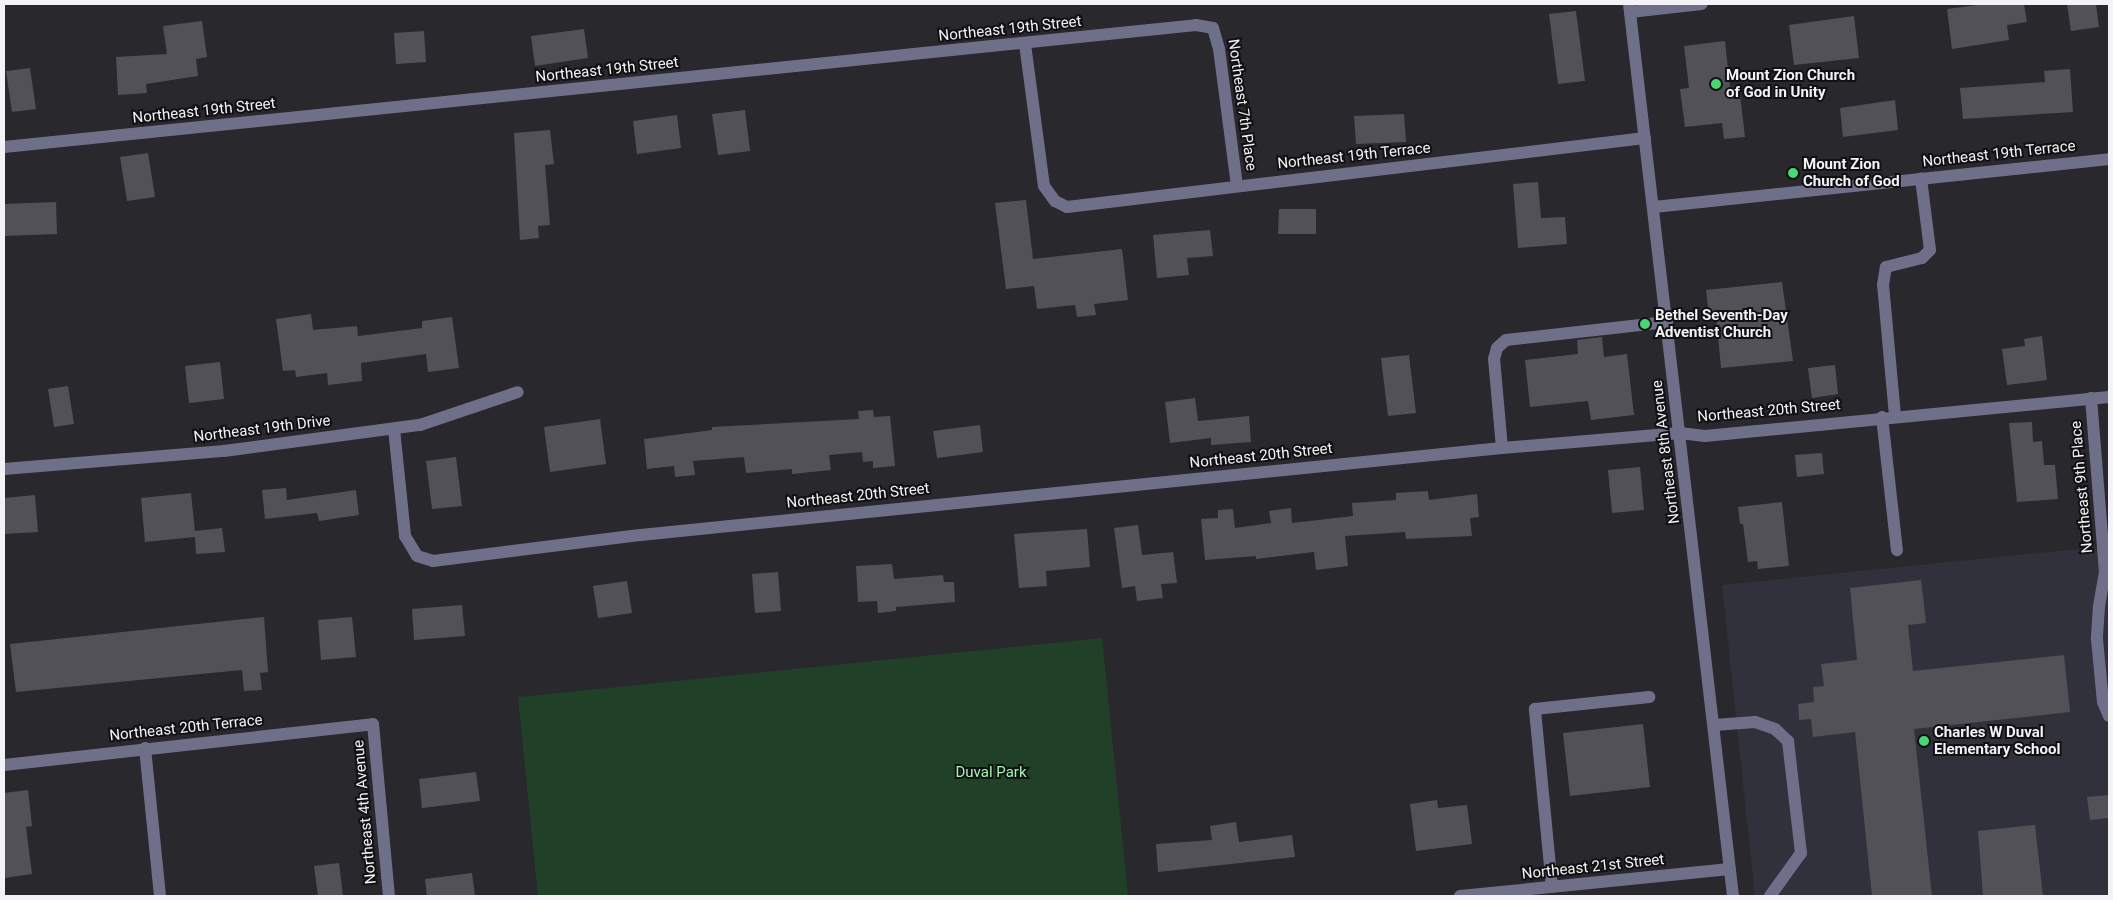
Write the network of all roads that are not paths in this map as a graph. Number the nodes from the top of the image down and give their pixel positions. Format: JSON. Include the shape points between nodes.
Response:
{"nodes":[{"id":1,"x":1702,"y":4,"type":"edge"},
{"id":2,"x":1629,"y":8,"type":"edge"},
{"id":3,"x":1213,"y":28,"type":"joint"},
{"id":4,"x":1025,"y":44,"type":"junction"},
{"id":5,"x":1645,"y":138,"type":"junction"},
{"id":6,"x":4,"y":147,"type":"edge"},
{"id":7,"x":2109,"y":159,"type":"edge"},
{"id":8,"x":1921,"y":179,"type":"junction"},
{"id":9,"x":1237,"y":186,"type":"junction"},
{"id":10,"x":1654,"y":207,"type":"junction"},
{"id":11,"x":1667,"y":322,"type":"junction"},
{"id":12,"x":518,"y":392,"type":"dead end"},
{"id":13,"x":2109,"y":397,"type":"edge"},
{"id":14,"x":2091,"y":398,"type":"junction"},
{"id":15,"x":1888,"y":416,"type":"junction"},
{"id":16,"x":394,"y":429,"type":"junction"},
{"id":17,"x":1680,"y":433,"type":"junction"},
{"id":18,"x":1502,"y":448,"type":"junction"},
{"id":19,"x":4,"y":469,"type":"edge"},
{"id":20,"x":1897,"y":550,"type":"dead end"},
{"id":21,"x":2107,"y":573,"type":"edge"},
{"id":22,"x":1649,"y":697,"type":"dead end"},
{"id":23,"x":2109,"y":716,"type":"edge"},
{"id":24,"x":373,"y":724,"type":"joint"},
{"id":25,"x":1714,"y":725,"type":"junction"},
{"id":26,"x":145,"y":748,"type":"junction"},
{"id":27,"x":4,"y":765,"type":"edge"},
{"id":28,"x":1730,"y":869,"type":"junction"},
{"id":29,"x":1552,"y":887,"type":"junction"},
{"id":30,"x":1498,"y":894,"type":"edge"},
{"id":31,"x":160,"y":896,"type":"edge"},
{"id":32,"x":389,"y":896,"type":"edge"},
{"id":33,"x":1460,"y":896,"type":"edge"},
{"id":34,"x":1733,"y":896,"type":"edge"},
{"id":35,"x":1770,"y":896,"type":"edge"}],
"edges":[{"from":1,"to":2,"type":"street"},
{"from":2,"to":5,"type":"street","name":"Northeast 8th Avenue"},
{"from":3,"to":4,"type":"street","name":"Northeast 19th Street","via":[[1196,25]]},
{"from":3,"to":9,"type":"street","name":"Northeast 7th Place","via":[[1219,49]]},
{"from":4,"to":6,"type":"street","name":"Northeast 19th Street"},
{"from":4,"to":9,"type":"street","name":"Northeast 19th Terrace","via":[[1044,186],[1055,201],[1067,208]]},
{"from":5,"to":9,"type":"street","name":"Northeast 19th Terrace"},
{"from":5,"to":10,"type":"street","name":"Northeast 8th Avenue"},
{"from":7,"to":8,"type":"street","name":"Northeast 19th Terrace"},
{"from":8,"to":10,"type":"street","name":"Northeast 19th Terrace"},
{"from":8,"to":15,"type":"street","via":[[1930,250],[1922,258],[1886,267],[1883,285]]},
{"from":10,"to":11,"type":"street","name":"Northeast 8th Avenue"},
{"from":11,"to":17,"type":"street","name":"Northeast 8th Avenue"},
{"from":11,"to":18,"type":"street","via":[[1506,340],[1497,348],[1494,359]]},
{"from":12,"to":16,"type":"street","name":"Northeast 19th Drive","via":[[420,425]]},
{"from":13,"to":14,"type":"street","name":"Northeast 20th Street"},
{"from":14,"to":15,"type":"street","name":"Northeast 20th Street"},
{"from":14,"to":21,"type":"street","name":"Northeast 9th Place"},
{"from":15,"to":17,"type":"street","name":"Northeast 20th Street","via":[[1705,436]]},
{"from":15,"to":20,"type":"street"},
{"from":16,"to":18,"type":"street","name":"Northeast 20th Street","via":[[405,536],[417,556],[433,561],[680,531]]},
{"from":16,"to":19,"type":"street","name":"Northeast 19th Drive","via":[[224,451]]},
{"from":17,"to":18,"type":"street","name":"Northeast 20th Street"},
{"from":17,"to":25,"type":"street","name":"Northeast 8th Avenue"},
{"from":21,"to":23,"type":"street","name":"Northeast 9th Place","via":[[2097,638],[2103,702]]},
{"from":22,"to":29,"type":"street","via":[[1535,709]]},
{"from":24,"to":26,"type":"street","name":"Northeast 20th Terrace"},
{"from":24,"to":32,"type":"street","name":"Northeast 4th Avenue"},
{"from":25,"to":28,"type":"street","name":"Northeast 8th Avenue"},
{"from":25,"to":35,"type":"street","via":[[1755,722],[1775,729],[1788,741],[1800,853]]},
{"from":26,"to":27,"type":"street","name":"Northeast 20th Terrace"},
{"from":26,"to":31,"type":"street"},
{"from":28,"to":29,"type":"street","name":"Northeast 21st Street"},
{"from":28,"to":34,"type":"street","name":"Northeast 8th Avenue"},
{"from":29,"to":30,"type":"street","name":"Northeast 21st Street"},
{"from":30,"to":33,"type":"street","name":"Northeast 21st Street"}]}
